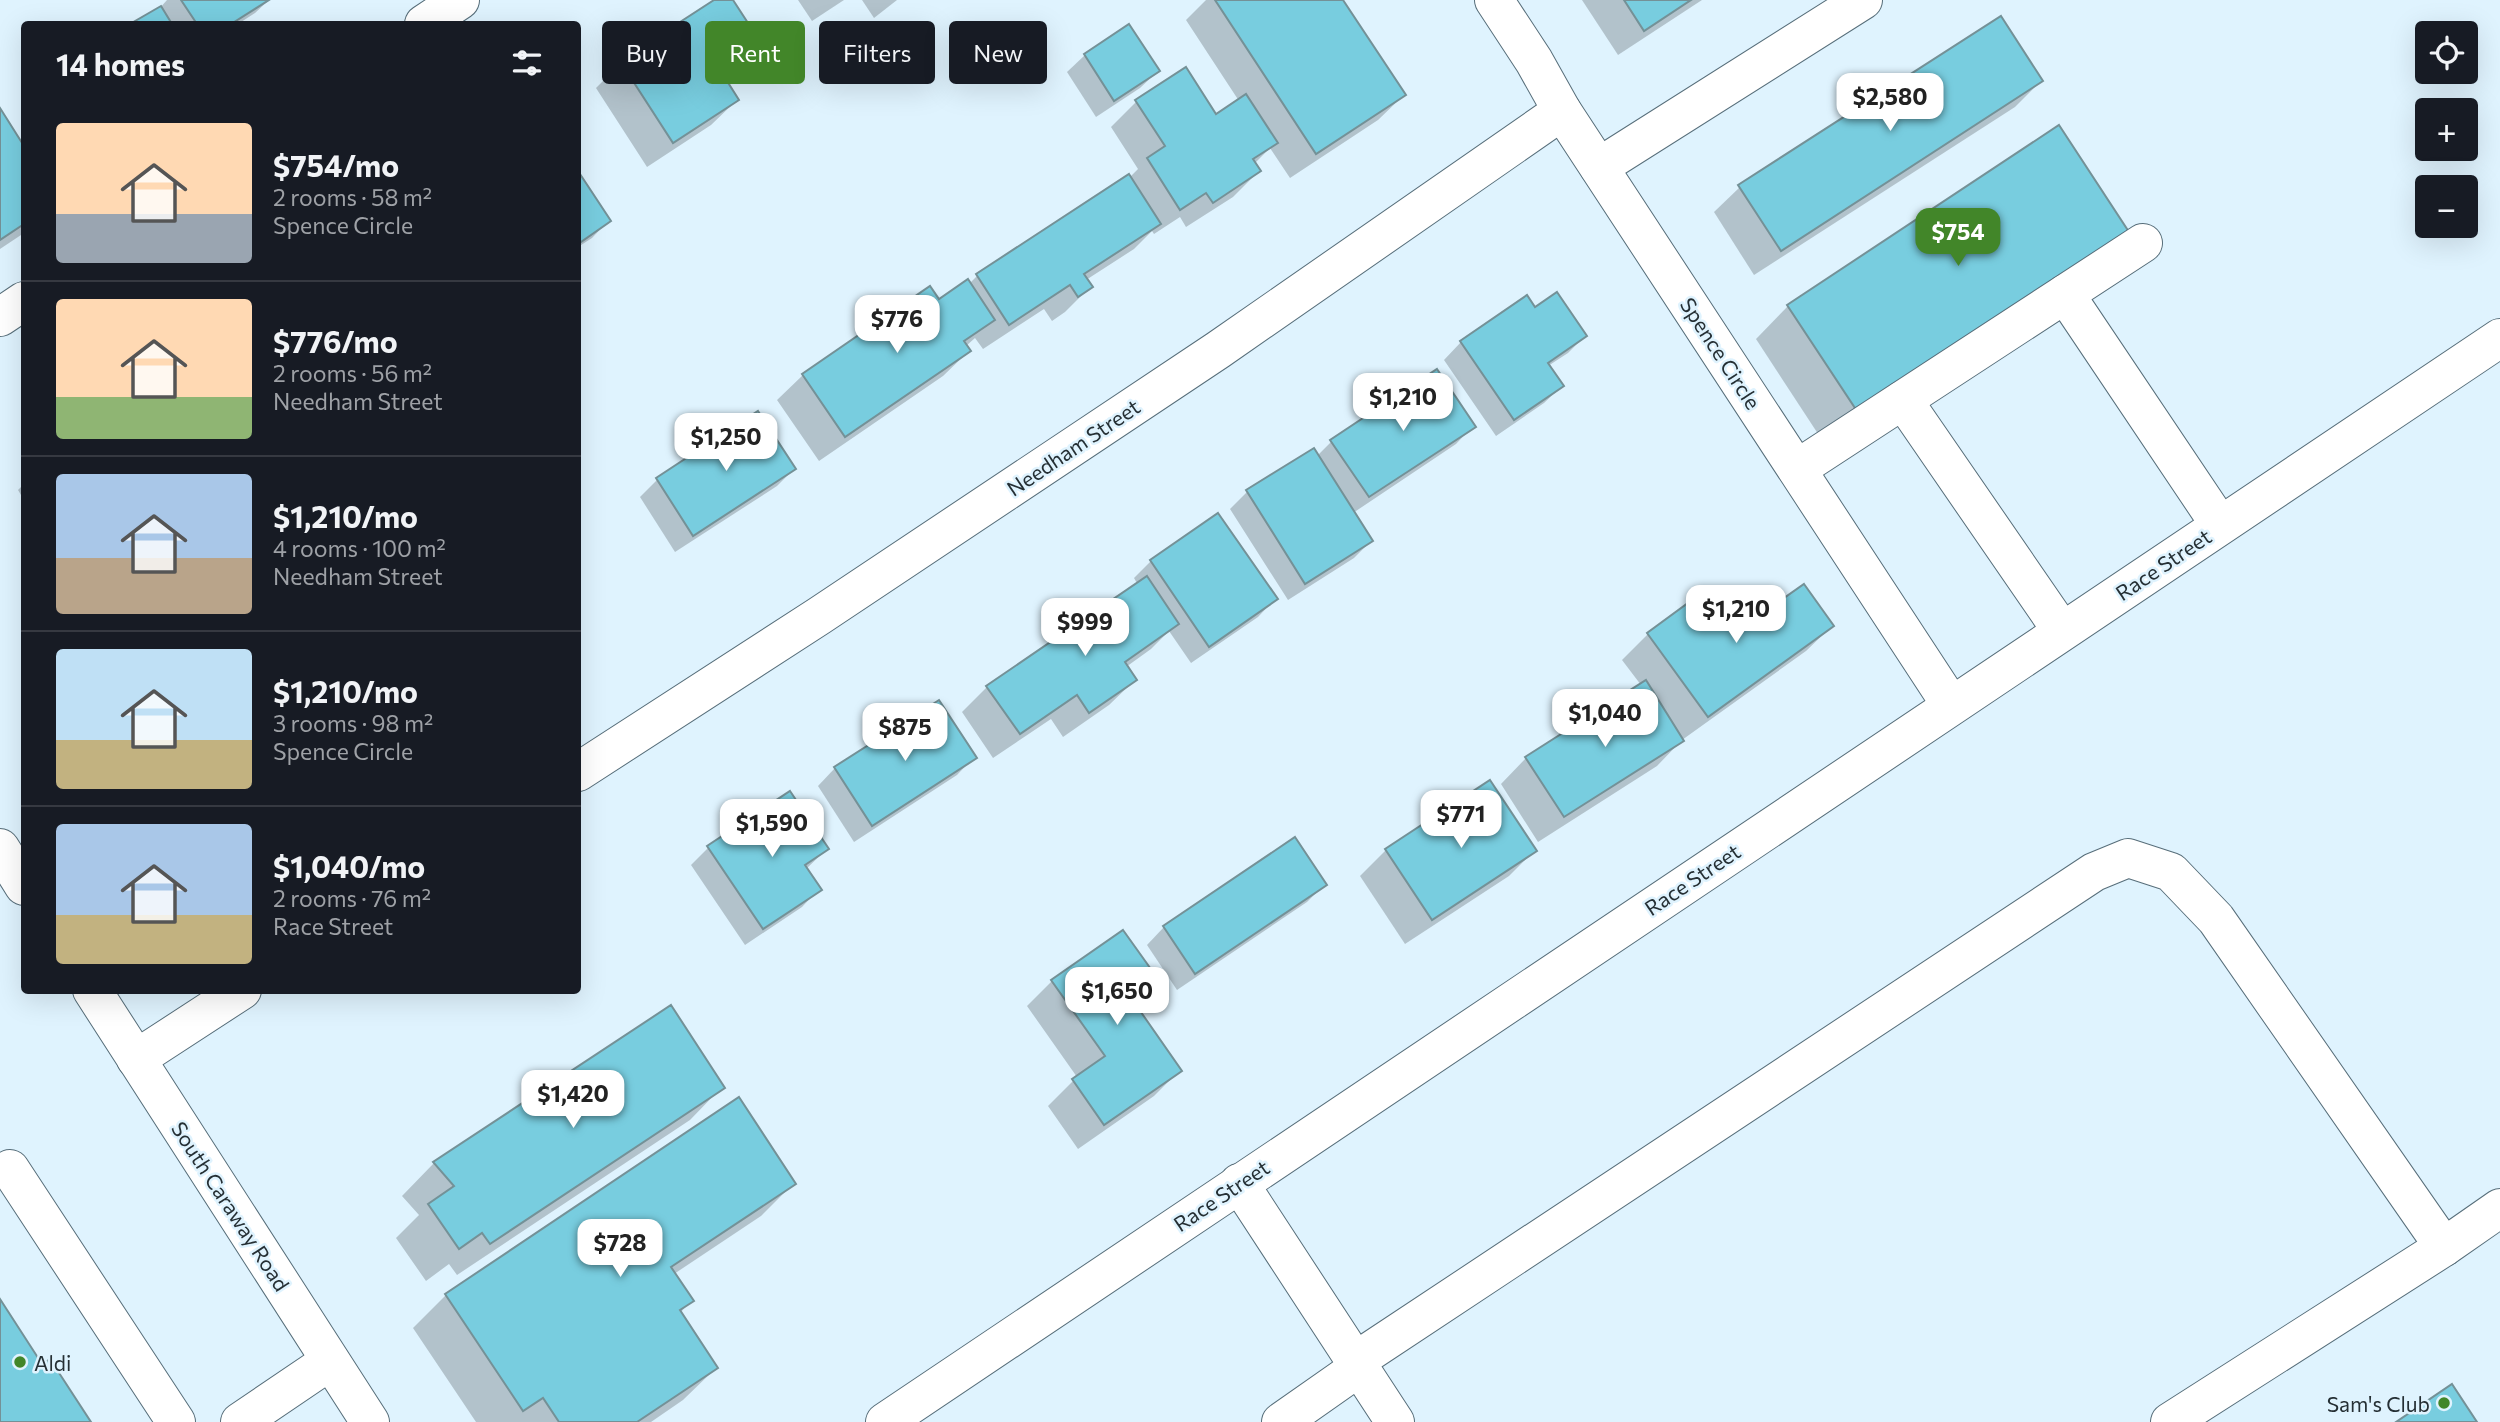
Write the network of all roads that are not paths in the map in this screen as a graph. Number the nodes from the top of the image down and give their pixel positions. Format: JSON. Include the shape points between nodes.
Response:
{"nodes":[{"id":1,"x":460,"y":0,"type":"edge"},
{"id":2,"x":1494,"y":0,"type":"edge"},
{"id":3,"x":1863,"y":0,"type":"edge"},
{"id":4,"x":428,"y":21,"type":"edge"},
{"id":5,"x":1562,"y":111,"type":"junction"},
{"id":6,"x":1599,"y":167,"type":"junction"},
{"id":7,"x":2143,"y":243,"type":"dead end"},
{"id":8,"x":2065,"y":294,"type":"junction"},
{"id":9,"x":21,"y":303,"type":"edge"},
{"id":10,"x":0,"y":317,"type":"edge"},
{"id":11,"x":2500,"y":338,"type":"edge"},
{"id":12,"x":1903,"y":400,"type":"junction"},
{"id":13,"x":1797,"y":469,"type":"junction"},
{"id":14,"x":2220,"y":526,"type":"junction"},
{"id":15,"x":2062,"y":631,"type":"junction"},
{"id":16,"x":1951,"y":705,"type":"junction"},
{"id":17,"x":581,"y":770,"type":"edge"},
{"id":18,"x":0,"y":848,"type":"edge"},
{"id":19,"x":21,"y":881,"type":"edge"},
{"id":20,"x":95,"y":994,"type":"edge"},
{"id":21,"x":236,"y":994,"type":"edge"},
{"id":22,"x":136,"y":1059,"type":"junction"},
{"id":23,"x":10,"y":1169,"type":"dead end"},
{"id":24,"x":1239,"y":1183,"type":"junction"},
{"id":25,"x":2500,"y":1208,"type":"edge"},
{"id":26,"x":2444,"y":1247,"type":"junction"},
{"id":27,"x":330,"y":1361,"type":"junction"},
{"id":28,"x":1356,"y":1365,"type":"junction"},
{"id":29,"x":176,"y":1422,"type":"edge"},
{"id":30,"x":240,"y":1422,"type":"edge"},
{"id":31,"x":370,"y":1422,"type":"edge"},
{"id":32,"x":886,"y":1422,"type":"edge"},
{"id":33,"x":1281,"y":1422,"type":"edge"},
{"id":34,"x":1395,"y":1422,"type":"edge"},
{"id":35,"x":2169,"y":1422,"type":"edge"}],
"edges":[{"from":1,"to":4,"type":"street"},
{"from":2,"to":5,"type":"street","name":"Spence Circle"},
{"from":3,"to":6,"type":"street"},
{"from":5,"to":6,"type":"street","name":"Spence Circle"},
{"from":5,"to":17,"type":"street","name":"Needham Street","via":[[1218,350]]},
{"from":6,"to":13,"type":"street","name":"Spence Circle"},
{"from":7,"to":8,"type":"street"},
{"from":8,"to":12,"type":"street"},
{"from":8,"to":14,"type":"street"},
{"from":9,"to":10,"type":"street"},
{"from":11,"to":14,"type":"street","name":"Race Street"},
{"from":12,"to":13,"type":"street"},
{"from":12,"to":15,"type":"street"},
{"from":13,"to":16,"type":"street","name":"Spence Circle"},
{"from":14,"to":15,"type":"street","name":"Race Street"},
{"from":15,"to":16,"type":"street","name":"Race Street"},
{"from":16,"to":24,"type":"street","name":"Race Street"},
{"from":18,"to":19,"type":"street"},
{"from":20,"to":22,"type":"street","name":"South Caraway Road"},
{"from":21,"to":22,"type":"street"},
{"from":22,"to":27,"type":"street","name":"South Caraway Road"},
{"from":23,"to":29,"type":"street"},
{"from":24,"to":28,"type":"street"},
{"from":24,"to":32,"type":"street","name":"Race Street"},
{"from":25,"to":26,"type":"street"},
{"from":26,"to":28,"type":"street","via":[[2216,919],[2171,872],[2129,858],[2094,872]]},
{"from":26,"to":35,"type":"street"},
{"from":27,"to":30,"type":"street"},
{"from":27,"to":31,"type":"street","name":"South Caraway Road"},
{"from":28,"to":33,"type":"street"},
{"from":28,"to":34,"type":"street"}]}
